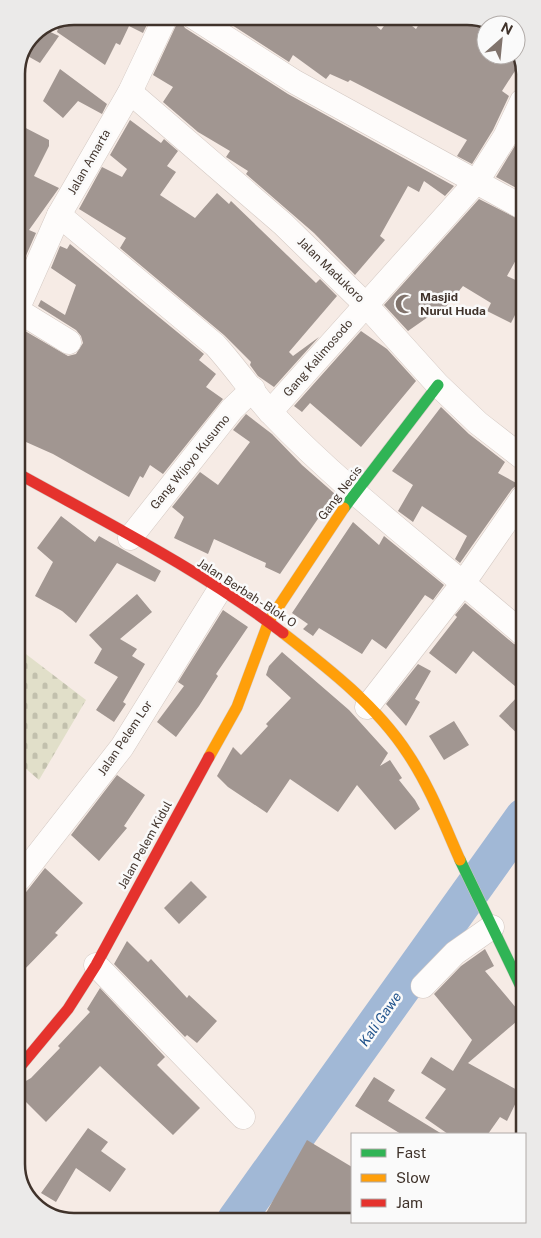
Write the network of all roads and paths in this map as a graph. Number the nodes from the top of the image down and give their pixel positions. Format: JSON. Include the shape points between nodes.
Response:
{"nodes":[{"id":1,"x":162,"y":25,"type":"edge"},
{"id":2,"x":206,"y":25,"type":"edge"},
{"id":3,"x":130,"y":92,"type":"junction"},
{"id":4,"x":516,"y":114,"type":"edge"},
{"id":5,"x":477,"y":180,"type":"junction"},
{"id":6,"x":516,"y":203,"type":"edge"},
{"id":7,"x":59,"y":214,"type":"junction"},
{"id":8,"x":25,"y":292,"type":"edge"},
{"id":9,"x":365,"y":304,"type":"junction"},
{"id":10,"x":25,"y":315,"type":"edge"},
{"id":11,"x":69,"y":342,"type":"dead end"},
{"id":12,"x":438,"y":385,"type":"junction"},
{"id":13,"x":253,"y":389,"type":"junction"},
{"id":14,"x":270,"y":412,"type":"junction"},
{"id":15,"x":516,"y":453,"type":"edge"},
{"id":16,"x":25,"y":477,"type":"edge"},
{"id":17,"x":357,"y":494,"type":"junction"},
{"id":18,"x":516,"y":507,"type":"edge"},
{"id":19,"x":130,"y":538,"type":"junction"},
{"id":20,"x":464,"y":582,"type":"junction"},
{"id":21,"x":220,"y":589,"type":"junction"},
{"id":22,"x":269,"y":621,"type":"junction"},
{"id":23,"x":516,"y":628,"type":"edge"},
{"id":24,"x":367,"y":707,"type":"junction"},
{"id":25,"x":25,"y":870,"type":"edge"},
{"id":26,"x":489,"y":922,"type":"junction"},
{"id":27,"x":96,"y":964,"type":"junction"},
{"id":28,"x":516,"y":977,"type":"edge"},
{"id":29,"x":423,"y":986,"type":"dead end"},
{"id":30,"x":25,"y":1061,"type":"edge"},
{"id":31,"x":243,"y":1117,"type":"dead end"}],
"edges":[{"from":1,"to":3,"type":"street","name":"Jalan Amarta"},
{"from":2,"to":5,"type":"street","via":[[295,82]]},
{"from":3,"to":7,"type":"street","name":"Jalan Amarta"},
{"from":3,"to":9,"type":"street","name":"Jalan Madukoro","via":[[283,224]]},
{"from":4,"to":5,"type":"street","name":"Gang Kalimosodo"},
{"from":5,"to":6,"type":"street"},
{"from":5,"to":9,"type":"street","name":"Gang Kalimosodo"},
{"from":7,"to":8,"type":"street","name":"Jalan Amarta"},
{"from":7,"to":13,"type":"street","via":[[215,345]]},
{"from":9,"to":12,"type":"street","name":"Jalan Madukoro"},
{"from":9,"to":14,"type":"street","name":"Gang Kalimosodo"},
{"from":10,"to":11,"type":"street"},
{"from":12,"to":15,"type":"street","name":"Jalan Madukoro","via":[[478,423]]},
{"from":12,"to":17,"type":"street","name":"Gang Necis"},
{"from":13,"to":14,"type":"street"},
{"from":13,"to":19,"type":"street","name":"Gang Wijoyo Kusumo","via":[[232,409]]},
{"from":14,"to":17,"type":"street"},
{"from":16,"to":19,"type":"street","name":"Jalan Berbah - Blok O"},
{"from":17,"to":20,"type":"street"},
{"from":17,"to":22,"type":"street","name":"Gang Necis","via":[[336,519]]},
{"from":18,"to":20,"type":"street"},
{"from":19,"to":21,"type":"street","name":"Jalan Berbah - Blok O"},
{"from":20,"to":23,"type":"street"},
{"from":20,"to":24,"type":"street"},
{"from":21,"to":22,"type":"street","name":"Jalan Berbah - Blok O"},
{"from":21,"to":25,"type":"street","name":"Jalan Pelem Lor","via":[[122,747]]},
{"from":22,"to":24,"type":"street","name":"Jalan Berbah - Blok O","via":[[322,664]]},
{"from":22,"to":27,"type":"street","name":"Jalan Pelem Kidul","via":[[237,707]]},
{"from":24,"to":26,"type":"street","name":"Jalan Berbah - Blok O","via":[[401,744],[428,792]]},
{"from":26,"to":28,"type":"street","name":"Jalan Berbah - Blok O"},
{"from":26,"to":29,"type":"street"},
{"from":27,"to":30,"type":"street","name":"Jalan Pelem Kidul","via":[[68,1009]]},
{"from":27,"to":31,"type":"street"}]}
